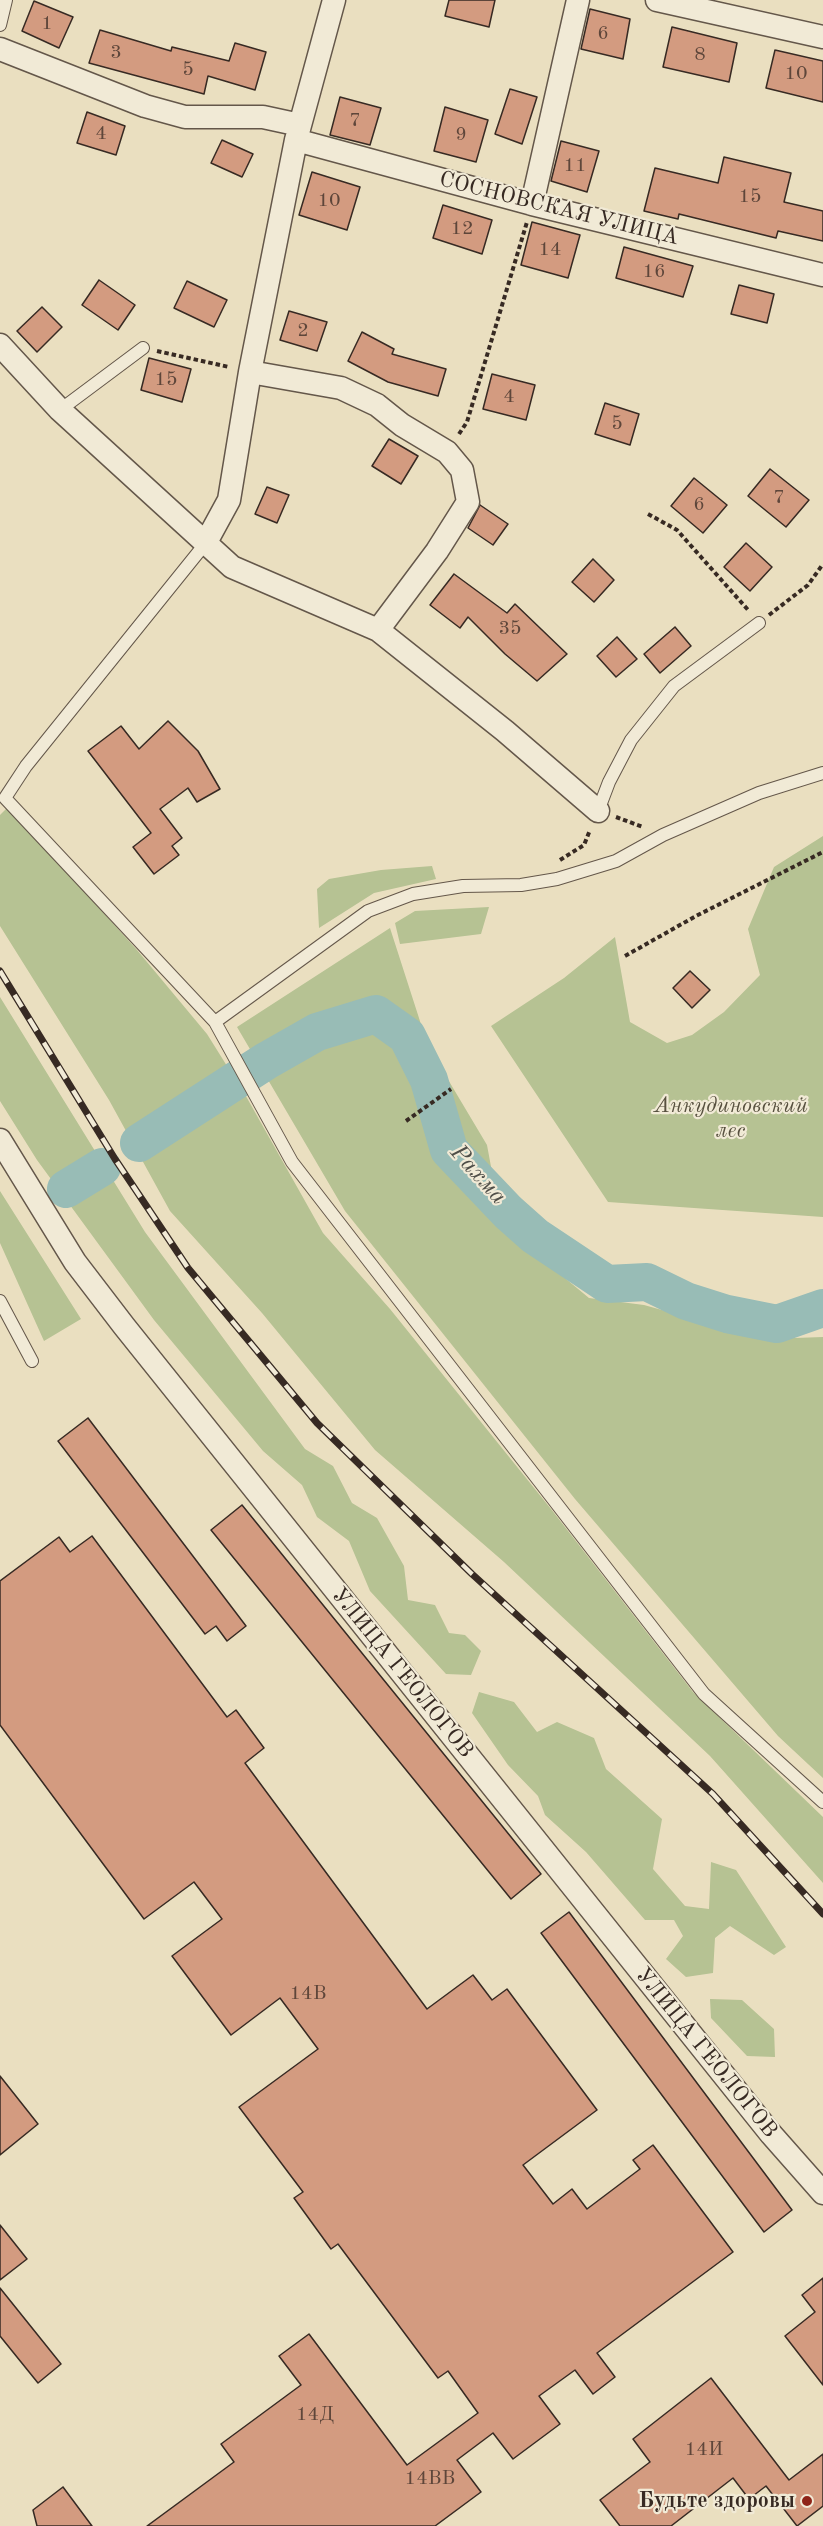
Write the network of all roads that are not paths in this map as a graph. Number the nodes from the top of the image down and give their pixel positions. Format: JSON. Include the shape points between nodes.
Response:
{"nodes":[{"id":1,"x":6,"y":0,"type":"edge"},
{"id":2,"x":334,"y":0,"type":"edge"},
{"id":3,"x":578,"y":0,"type":"edge"},
{"id":4,"x":657,"y":0,"type":"edge"},
{"id":5,"x":0,"y":25,"type":"edge"},
{"id":6,"x":823,"y":37,"type":"edge"},
{"id":7,"x":0,"y":49,"type":"edge"},
{"id":8,"x":298,"y":132,"type":"junction"},
{"id":9,"x":532,"y":204,"type":"junction"},
{"id":10,"x":823,"y":275,"type":"edge"},
{"id":11,"x":0,"y":345,"type":"edge"},
{"id":12,"x":143,"y":348,"type":"road end"},
{"id":13,"x":250,"y":372,"type":"junction"},
{"id":14,"x":60,"y":410,"type":"junction"},
{"id":15,"x":205,"y":544,"type":"junction"},
{"id":16,"x":759,"y":623,"type":"road end"},
{"id":17,"x":378,"y":630,"type":"junction"},
{"id":18,"x":823,"y":772,"type":"edge"},
{"id":19,"x":598,"y":811,"type":"joint"},
{"id":20,"x":215,"y":1022,"type":"junction"},
{"id":21,"x":0,"y":1140,"type":"edge"},
{"id":22,"x":0,"y":1301,"type":"edge"},
{"id":23,"x":32,"y":1361,"type":"dead end"},
{"id":24,"x":823,"y":1802,"type":"edge"},
{"id":25,"x":823,"y":2193,"type":"edge"}],
"edges":[{"from":1,"to":5,"type":"lane"},
{"from":2,"to":8,"type":"street"},
{"from":3,"to":9,"type":"street"},
{"from":4,"to":6,"type":"street"},
{"from":7,"to":8,"type":"street","name":"СОСНОВСКАЯ УЛИЦА","via":[[145,106],[185,117],[263,117]]},
{"from":8,"to":9,"type":"street","name":"СОСНОВСКАЯ УЛИЦА"},
{"from":8,"to":13,"type":"street"},
{"from":9,"to":10,"type":"street","name":"СОСНОВСКАЯ УЛИЦА"},
{"from":11,"to":14,"type":"street"},
{"from":12,"to":14,"type":"lane"},
{"from":13,"to":15,"type":"street","via":[[229,500]]},
{"from":13,"to":17,"type":"street","via":[[341,388],[377,405],[447,452],[462,470],[468,502]]},
{"from":14,"to":15,"type":"street"},
{"from":15,"to":17,"type":"street","via":[[232,567]]},
{"from":15,"to":20,"type":"lane","via":[[33,757],[5,798]]},
{"from":16,"to":19,"type":"lane","via":[[668,693],[631,740]]},
{"from":17,"to":19,"type":"street"},
{"from":18,"to":20,"type":"lane","via":[[759,793],[663,835],[616,861],[557,879],[521,885],[463,886],[413,894],[368,911]]},
{"from":20,"to":24,"type":"lane","via":[[292,1162],[704,1694]]},
{"from":21,"to":25,"type":"street","name":"УЛИЦА ГЕОЛОГОВ","via":[[75,1262],[124,1326],[771,2134]]},
{"from":22,"to":23,"type":"lane"}]}
